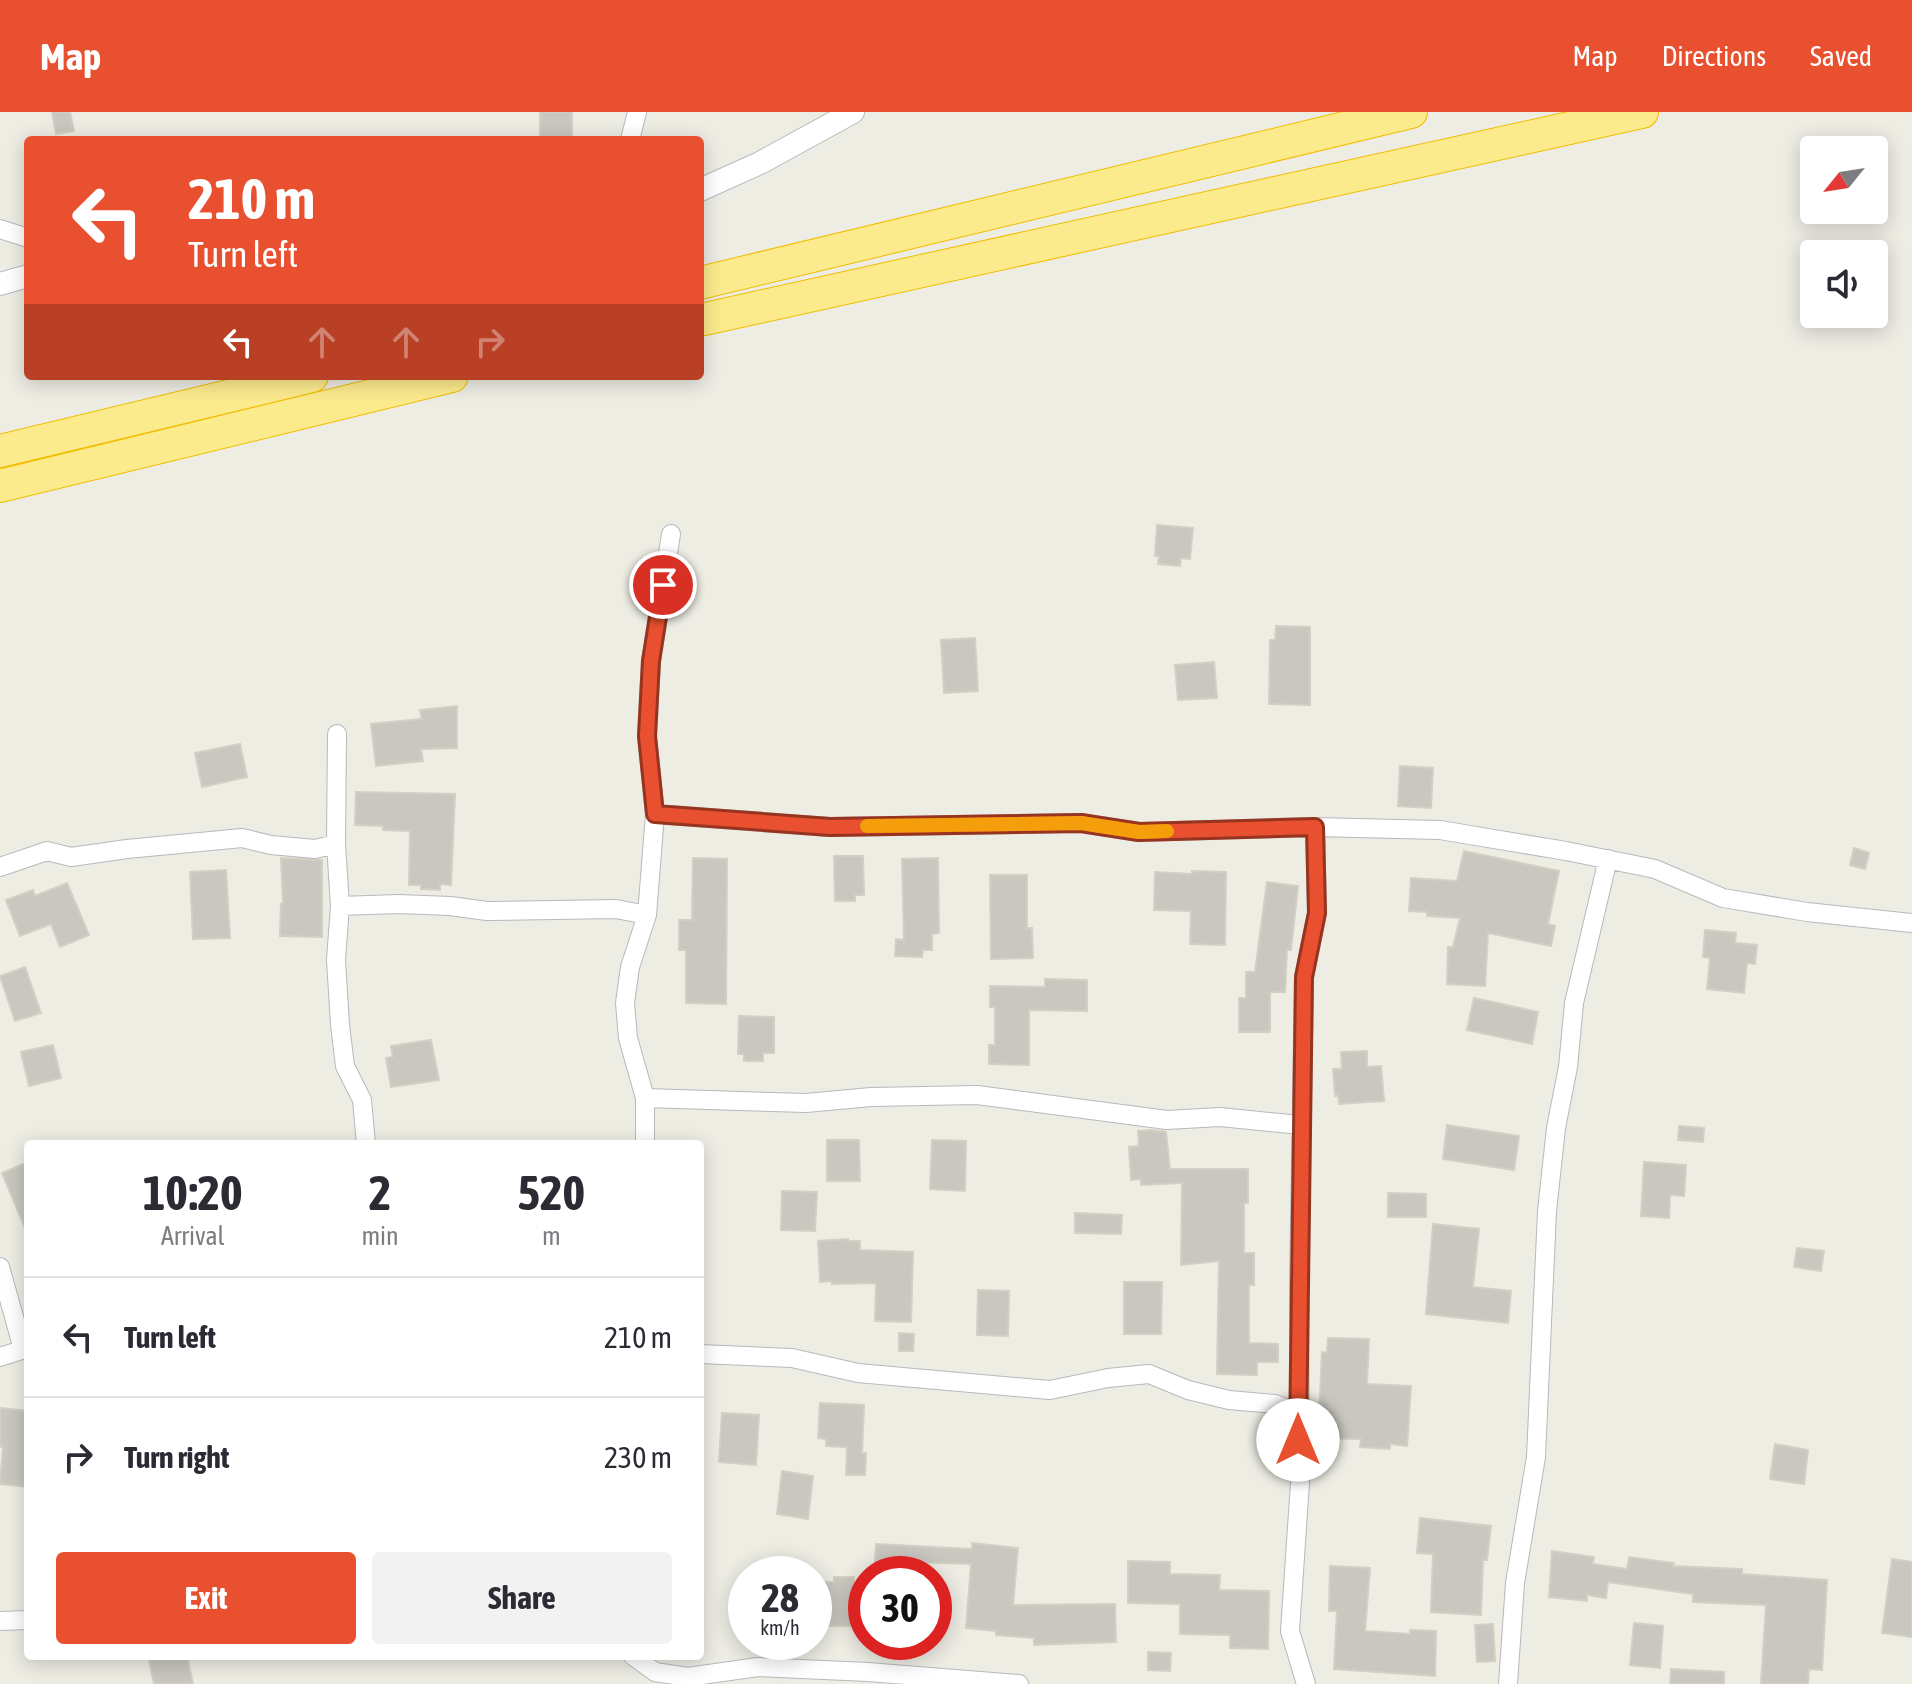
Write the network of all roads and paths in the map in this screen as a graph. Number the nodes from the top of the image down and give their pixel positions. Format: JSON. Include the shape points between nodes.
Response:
{"nodes":[{"id":1,"x":637,"y":112,"type":"edge"},
{"id":2,"x":853,"y":112,"type":"edge"},
{"id":3,"x":1411,"y":112,"type":"edge"},
{"id":4,"x":1642,"y":112,"type":"edge"},
{"id":5,"x":631,"y":136,"type":"edge"},
{"id":6,"x":704,"y":188,"type":"edge"},
{"id":7,"x":0,"y":229,"type":"edge"},
{"id":8,"x":24,"y":237,"type":"edge"},
{"id":9,"x":24,"y":277,"type":"edge"},
{"id":10,"x":704,"y":282,"type":"edge"},
{"id":11,"x":0,"y":284,"type":"edge"},
{"id":12,"x":704,"y":319,"type":"edge"},
{"id":13,"x":295,"y":380,"type":"edge"},
{"id":14,"x":436,"y":380,"type":"edge"},
{"id":15,"x":0,"y":451,"type":"edge"},
{"id":16,"x":0,"y":486,"type":"edge"},
{"id":17,"x":671,"y":534,"type":"dead end"},
{"id":18,"x":337,"y":734,"type":"dead end"},
{"id":19,"x":655,"y":814,"type":"junction"},
{"id":20,"x":1315,"y":827,"type":"junction"},
{"id":21,"x":336,"y":844,"type":"junction"},
{"id":22,"x":1608,"y":859,"type":"junction"},
{"id":23,"x":0,"y":867,"type":"edge"},
{"id":24,"x":340,"y":906,"type":"junction"},
{"id":25,"x":647,"y":915,"type":"junction"},
{"id":26,"x":1912,"y":923,"type":"edge"},
{"id":27,"x":645,"y":1098,"type":"junction"},
{"id":28,"x":1300,"y":1125,"type":"junction"},
{"id":29,"x":366,"y":1140,"type":"edge"},
{"id":30,"x":645,"y":1140,"type":"edge"},
{"id":31,"x":0,"y":1267,"type":"edge"},
{"id":32,"x":24,"y":1343,"type":"edge"},
{"id":33,"x":24,"y":1350,"type":"edge"},
{"id":34,"x":704,"y":1354,"type":"edge"},
{"id":35,"x":0,"y":1357,"type":"edge"},
{"id":36,"x":1298,"y":1413,"type":"junction"},
{"id":37,"x":24,"y":1620,"type":"edge"},
{"id":38,"x":0,"y":1621,"type":"edge"},
{"id":39,"x":638,"y":1660,"type":"edge"},
{"id":40,"x":1019,"y":1684,"type":"edge"},
{"id":41,"x":1306,"y":1684,"type":"edge"},
{"id":42,"x":1508,"y":1684,"type":"edge"}],
"edges":[{"from":1,"to":5,"type":"street"},
{"from":2,"to":6,"type":"street"},
{"from":3,"to":10,"type":"highway"},
{"from":4,"to":12,"type":"highway"},
{"from":7,"to":8,"type":"street"},
{"from":9,"to":11,"type":"street"},
{"from":13,"to":15,"type":"highway"},
{"from":14,"to":16,"type":"highway"},
{"from":17,"to":19,"type":"street","via":[[651,661],[647,736]]},
{"from":18,"to":21,"type":"street"},
{"from":19,"to":20,"type":"street","via":[[830,827],[1081,823],[1139,832]]},
{"from":19,"to":25,"type":"street"},
{"from":20,"to":22,"type":"street","via":[[1440,830]]},
{"from":20,"to":28,"type":"street","via":[[1317,913],[1304,977]]},
{"from":21,"to":23,"type":"street","via":[[315,849],[242,838],[71,857],[47,851]]},
{"from":21,"to":24,"type":"street"},
{"from":22,"to":26,"type":"street","via":[[1655,869],[1723,898]]},
{"from":22,"to":42,"type":"street","via":[[1574,1003],[1556,1128],[1536,1457],[1515,1583]]},
{"from":24,"to":25,"type":"street","via":[[616,909]]},
{"from":24,"to":29,"type":"street","via":[[340,1025],[345,1066],[362,1100]]},
{"from":25,"to":27,"type":"street","via":[[625,1003],[628,1038]]},
{"from":27,"to":28,"type":"street","via":[[806,1103],[977,1095],[1167,1120],[1220,1117]]},
{"from":27,"to":30,"type":"street"},
{"from":28,"to":36,"type":"street"},
{"from":31,"to":32,"type":"street"},
{"from":33,"to":35,"type":"street"},
{"from":34,"to":36,"type":"street","via":[[792,1358],[858,1373],[1050,1390],[1149,1374],[1188,1390],[1275,1404]]},
{"from":36,"to":41,"type":"street","via":[[1300,1483],[1290,1631]]},
{"from":37,"to":38,"type":"street"},
{"from":39,"to":40,"type":"street","via":[[655,1672],[688,1677],[758,1667]]}]}
